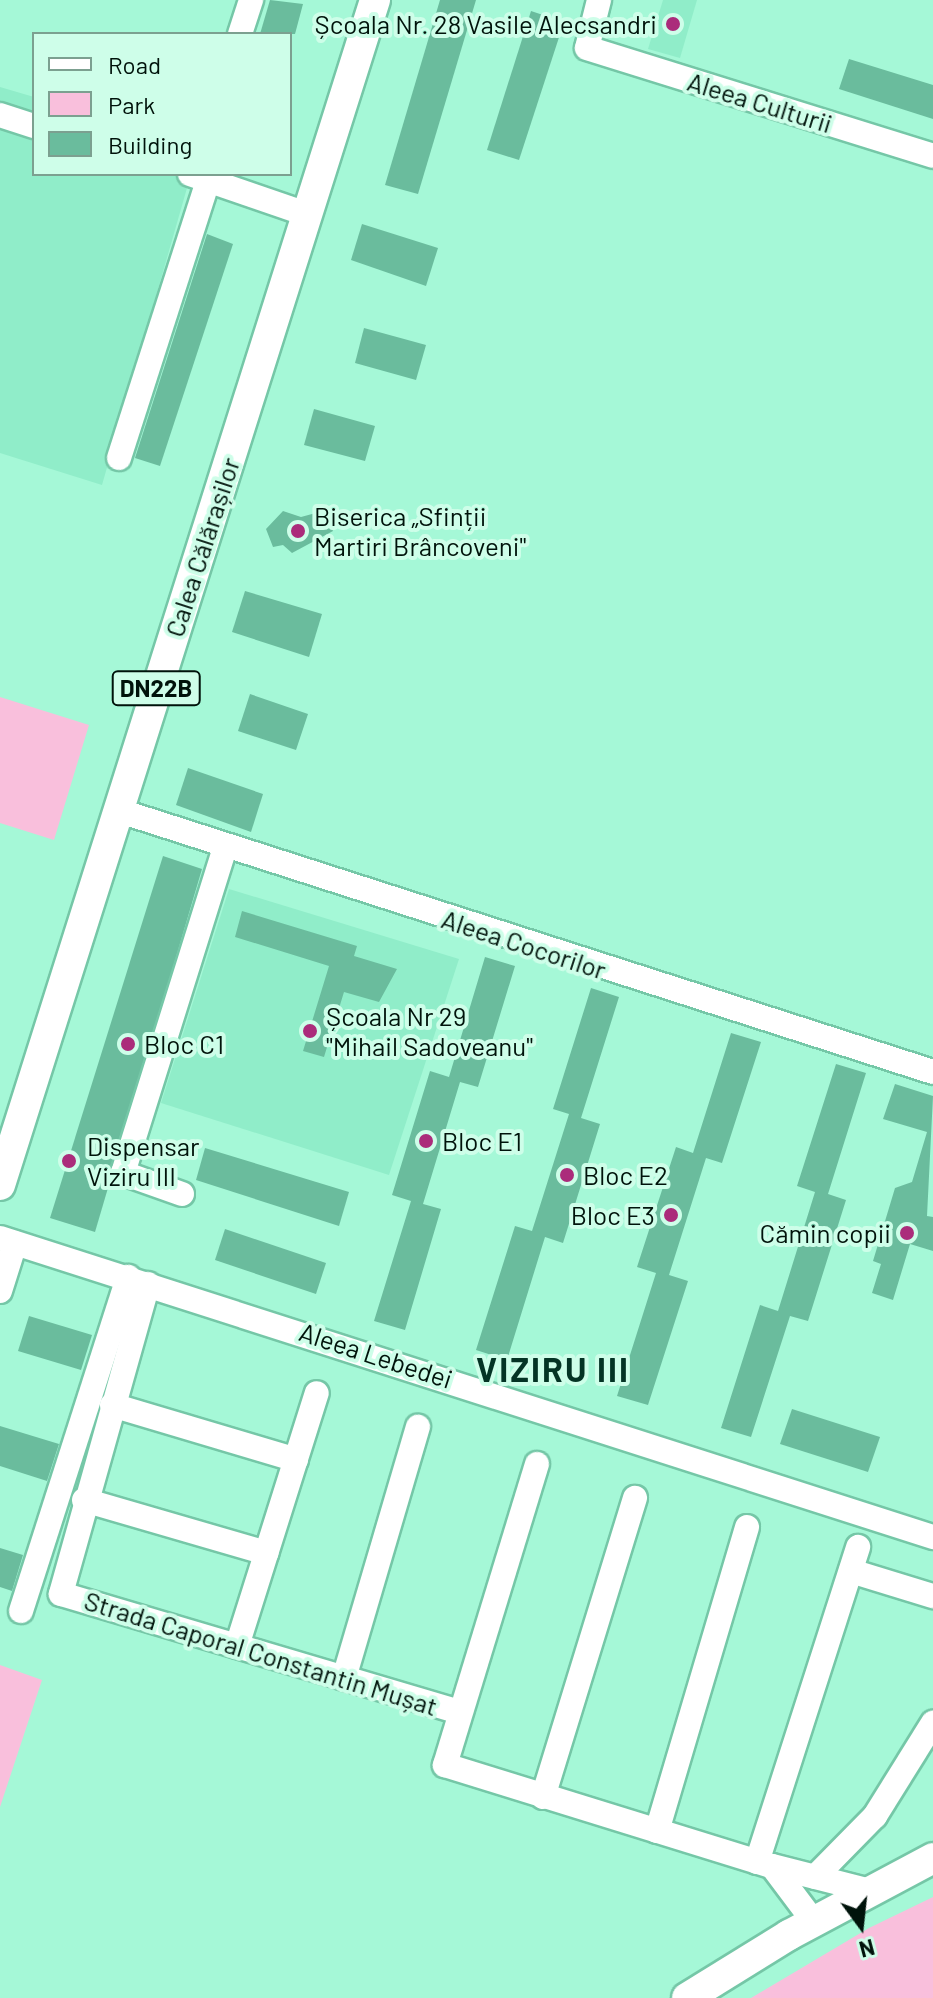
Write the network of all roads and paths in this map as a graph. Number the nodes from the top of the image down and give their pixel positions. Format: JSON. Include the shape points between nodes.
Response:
{"nodes":[{"id":1,"x":251,"y":0,"type":"edge"},
{"id":2,"x":375,"y":0,"type":"edge"},
{"id":3,"x":599,"y":0,"type":"edge"},
{"id":4,"x":241,"y":32,"type":"edge"},
{"id":5,"x":0,"y":115,"type":"edge"},
{"id":6,"x":32,"y":125,"type":"edge"},
{"id":7,"x":933,"y":156,"type":"edge"},
{"id":8,"x":202,"y":176,"type":"edge"},
{"id":9,"x":306,"y":214,"type":"junction"},
{"id":10,"x":119,"y":458,"type":"dead end"},
{"id":11,"x":117,"y":810,"type":"junction"},
{"id":12,"x":225,"y":847,"type":"junction"},
{"id":13,"x":933,"y":1072,"type":"edge"},
{"id":14,"x":2,"y":1168,"type":"edge"},
{"id":15,"x":182,"y":1194,"type":"dead end"},
{"id":16,"x":8,"y":1240,"type":"edge"},
{"id":17,"x":138,"y":1281,"type":"junction"},
{"id":18,"x":0,"y":1291,"type":"edge"},
{"id":19,"x":317,"y":1393,"type":"dead end"},
{"id":20,"x":112,"y":1405,"type":"junction"},
{"id":21,"x":418,"y":1427,"type":"dead end"},
{"id":22,"x":296,"y":1460,"type":"junction"},
{"id":23,"x":537,"y":1464,"type":"dead end"},
{"id":24,"x":635,"y":1498,"type":"dead end"},
{"id":25,"x":84,"y":1500,"type":"junction"},
{"id":26,"x":747,"y":1527,"type":"dead end"},
{"id":27,"x":933,"y":1537,"type":"edge"},
{"id":28,"x":858,"y":1547,"type":"dead end"},
{"id":29,"x":266,"y":1553,"type":"junction"},
{"id":30,"x":851,"y":1571,"type":"junction"},
{"id":31,"x":933,"y":1596,"type":"edge"},
{"id":32,"x":21,"y":1611,"type":"dead end"},
{"id":33,"x":237,"y":1646,"type":"junction"},
{"id":34,"x":344,"y":1678,"type":"junction"},
{"id":35,"x":460,"y":1712,"type":"junction"},
{"id":36,"x":933,"y":1723,"type":"edge"},
{"id":37,"x":543,"y":1797,"type":"junction"},
{"id":38,"x":657,"y":1831,"type":"junction"},
{"id":39,"x":933,"y":1858,"type":"edge"},
{"id":40,"x":764,"y":1864,"type":"junction"},
{"id":41,"x":815,"y":1877,"type":"junction"},
{"id":42,"x":871,"y":1891,"type":"junction"},
{"id":43,"x":814,"y":1922,"type":"junction"},
{"id":44,"x":687,"y":1998,"type":"edge"}],
"edges":[{"from":1,"to":4,"type":"street"},
{"from":2,"to":9,"type":"main road","name":"Calea Călărașilor","number":"DN22B"},
{"from":3,"to":7,"type":"street","name":"Aleea Culturii","via":[[587,48]]},
{"from":5,"to":6,"type":"street"},
{"from":8,"to":9,"type":"street"},
{"from":8,"to":10,"type":"street"},
{"from":9,"to":11,"type":"main road","name":"Calea Călărașilor","number":"DN22B"},
{"from":11,"to":12,"type":"street","name":"Aleea Cocorilor"},
{"from":11,"to":14,"type":"main road","name":"Calea Călărașilor","number":"DN22B"},
{"from":12,"to":13,"type":"street","name":"Aleea Cocorilor"},
{"from":12,"to":15,"type":"street","via":[[123,1173]]},
{"from":16,"to":17,"type":"street","name":"Aleea Lebedei"},
{"from":16,"to":18,"type":"street"},
{"from":17,"to":20,"type":"street"},
{"from":17,"to":27,"type":"street","name":"Aleea Lebedei"},
{"from":17,"to":32,"type":"street"},
{"from":19,"to":22,"type":"street"},
{"from":20,"to":22,"type":"street"},
{"from":20,"to":25,"type":"street"},
{"from":21,"to":34,"type":"street"},
{"from":22,"to":29,"type":"street"},
{"from":23,"to":35,"type":"street"},
{"from":24,"to":37,"type":"street"},
{"from":25,"to":29,"type":"street"},
{"from":25,"to":33,"type":"street","name":"Strada Caporal Constantin Mușat","via":[[61,1594]]},
{"from":26,"to":38,"type":"street"},
{"from":28,"to":30,"type":"street"},
{"from":29,"to":33,"type":"street"},
{"from":30,"to":31,"type":"street"},
{"from":30,"to":40,"type":"street"},
{"from":33,"to":34,"type":"street","name":"Strada Caporal Constantin Mușat"},
{"from":34,"to":35,"type":"street","name":"Strada Caporal Constantin Mușat"},
{"from":35,"to":37,"type":"street","via":[[445,1765]]},
{"from":36,"to":41,"type":"street","via":[[875,1816]]},
{"from":37,"to":38,"type":"street"},
{"from":38,"to":40,"type":"street"},
{"from":39,"to":42,"type":"main road"},
{"from":40,"to":41,"type":"street"},
{"from":40,"to":43,"type":"street"},
{"from":41,"to":42,"type":"street"},
{"from":42,"to":43,"type":"main road"},
{"from":43,"to":44,"type":"main road"}]}
